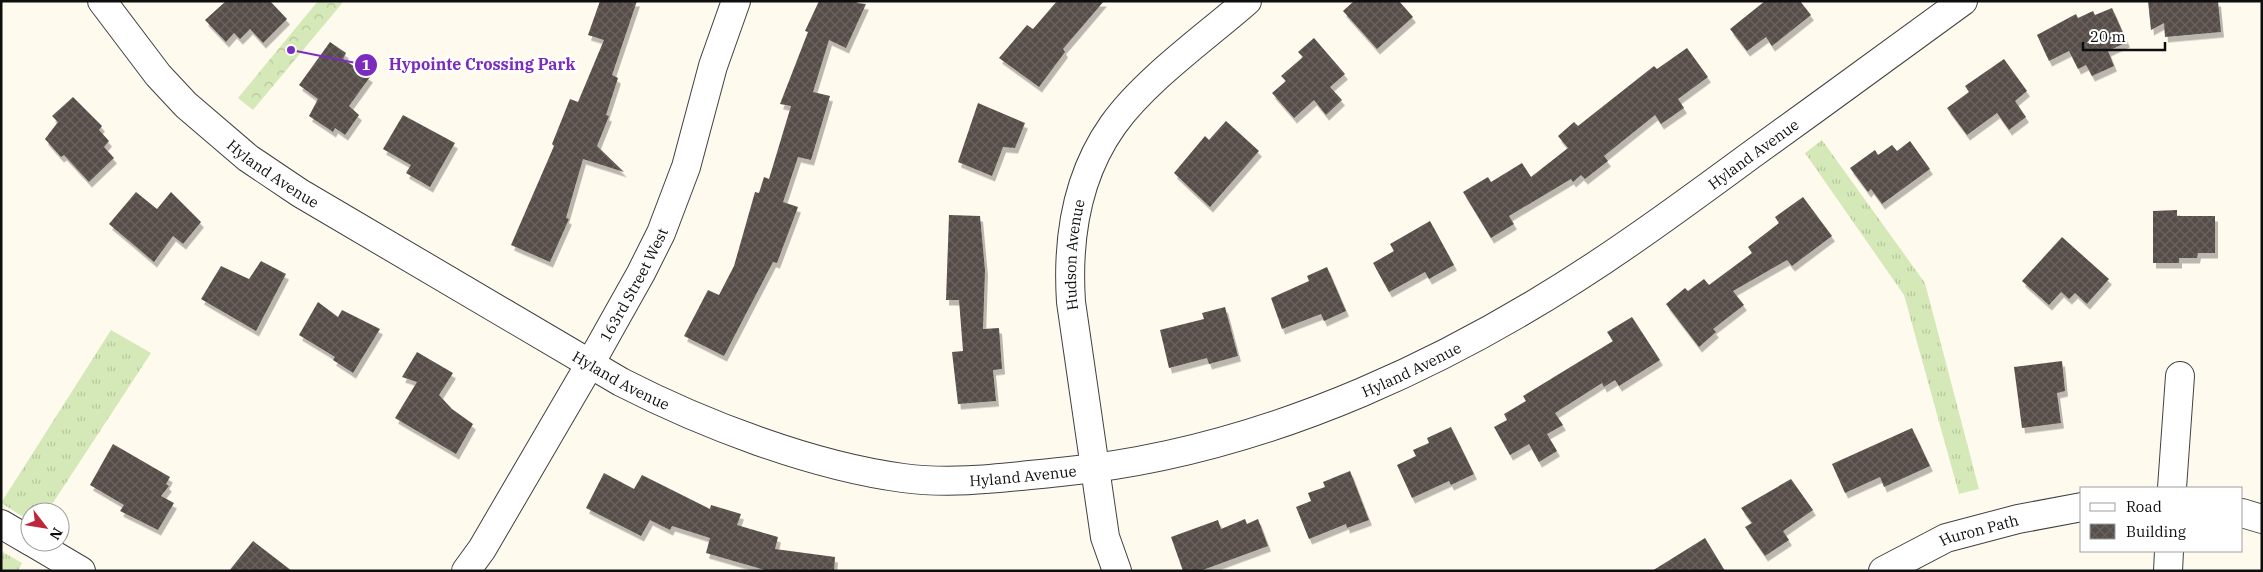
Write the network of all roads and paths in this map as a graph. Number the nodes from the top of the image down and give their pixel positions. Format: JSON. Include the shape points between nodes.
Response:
{"nodes":[{"id":1,"x":102,"y":1,"type":"edge"},
{"id":2,"x":736,"y":1,"type":"edge"},
{"id":3,"x":1247,"y":1,"type":"edge"},
{"id":4,"x":1963,"y":1,"type":"edge"},
{"id":5,"x":590,"y":364,"type":"junction"},
{"id":6,"x":2180,"y":376,"type":"dead end"},
{"id":7,"x":1095,"y":469,"type":"junction"},
{"id":8,"x":2172,"y":487,"type":"edge"},
{"id":9,"x":2080,"y":507,"type":"edge"},
{"id":10,"x":2243,"y":513,"type":"edge"},
{"id":11,"x":2262,"y":519,"type":"edge"},
{"id":12,"x":1,"y":524,"type":"edge"},
{"id":13,"x":20,"y":535,"type":"edge"},
{"id":14,"x":48,"y":552,"type":"edge"},
{"id":15,"x":2169,"y":552,"type":"edge"},
{"id":16,"x":81,"y":571,"type":"edge"},
{"id":17,"x":466,"y":571,"type":"edge"},
{"id":18,"x":1117,"y":571,"type":"edge"},
{"id":19,"x":1883,"y":571,"type":"edge"},
{"id":20,"x":2168,"y":571,"type":"edge"}],
"edges":[{"from":1,"to":5,"type":"street","name":"Hyland Avenue","via":[[158,75],[186,105],[248,158],[293,189]]},
{"from":2,"to":5,"type":"street","name":"163rd Street West","via":[[713,66],[675,198],[641,273]]},
{"from":3,"to":7,"type":"street","name":"Hudson Avenue","via":[[1147,87],[1114,124],[1089,171],[1076,210],[1068,266]]},
{"from":4,"to":7,"type":"street","name":"Hyland Avenue","via":[[1634,240],[1488,330],[1316,412],[1175,456]]},
{"from":5,"to":7,"type":"street","name":"Hyland Avenue","via":[[654,399],[722,428],[871,472],[902,478],[961,482]]},
{"from":5,"to":17,"type":"street","name":"163rd Street West"},
{"from":6,"to":8,"type":"street"},
{"from":7,"to":18,"type":"street","name":"Hudson Avenue","via":[[1105,537]]},
{"from":9,"to":19,"type":"street","name":"Huron Path","via":[[1946,538]]},
{"from":10,"to":11,"type":"street"},
{"from":12,"to":13,"type":"street"},
{"from":14,"to":16,"type":"street"},
{"from":15,"to":20,"type":"street"}]}
